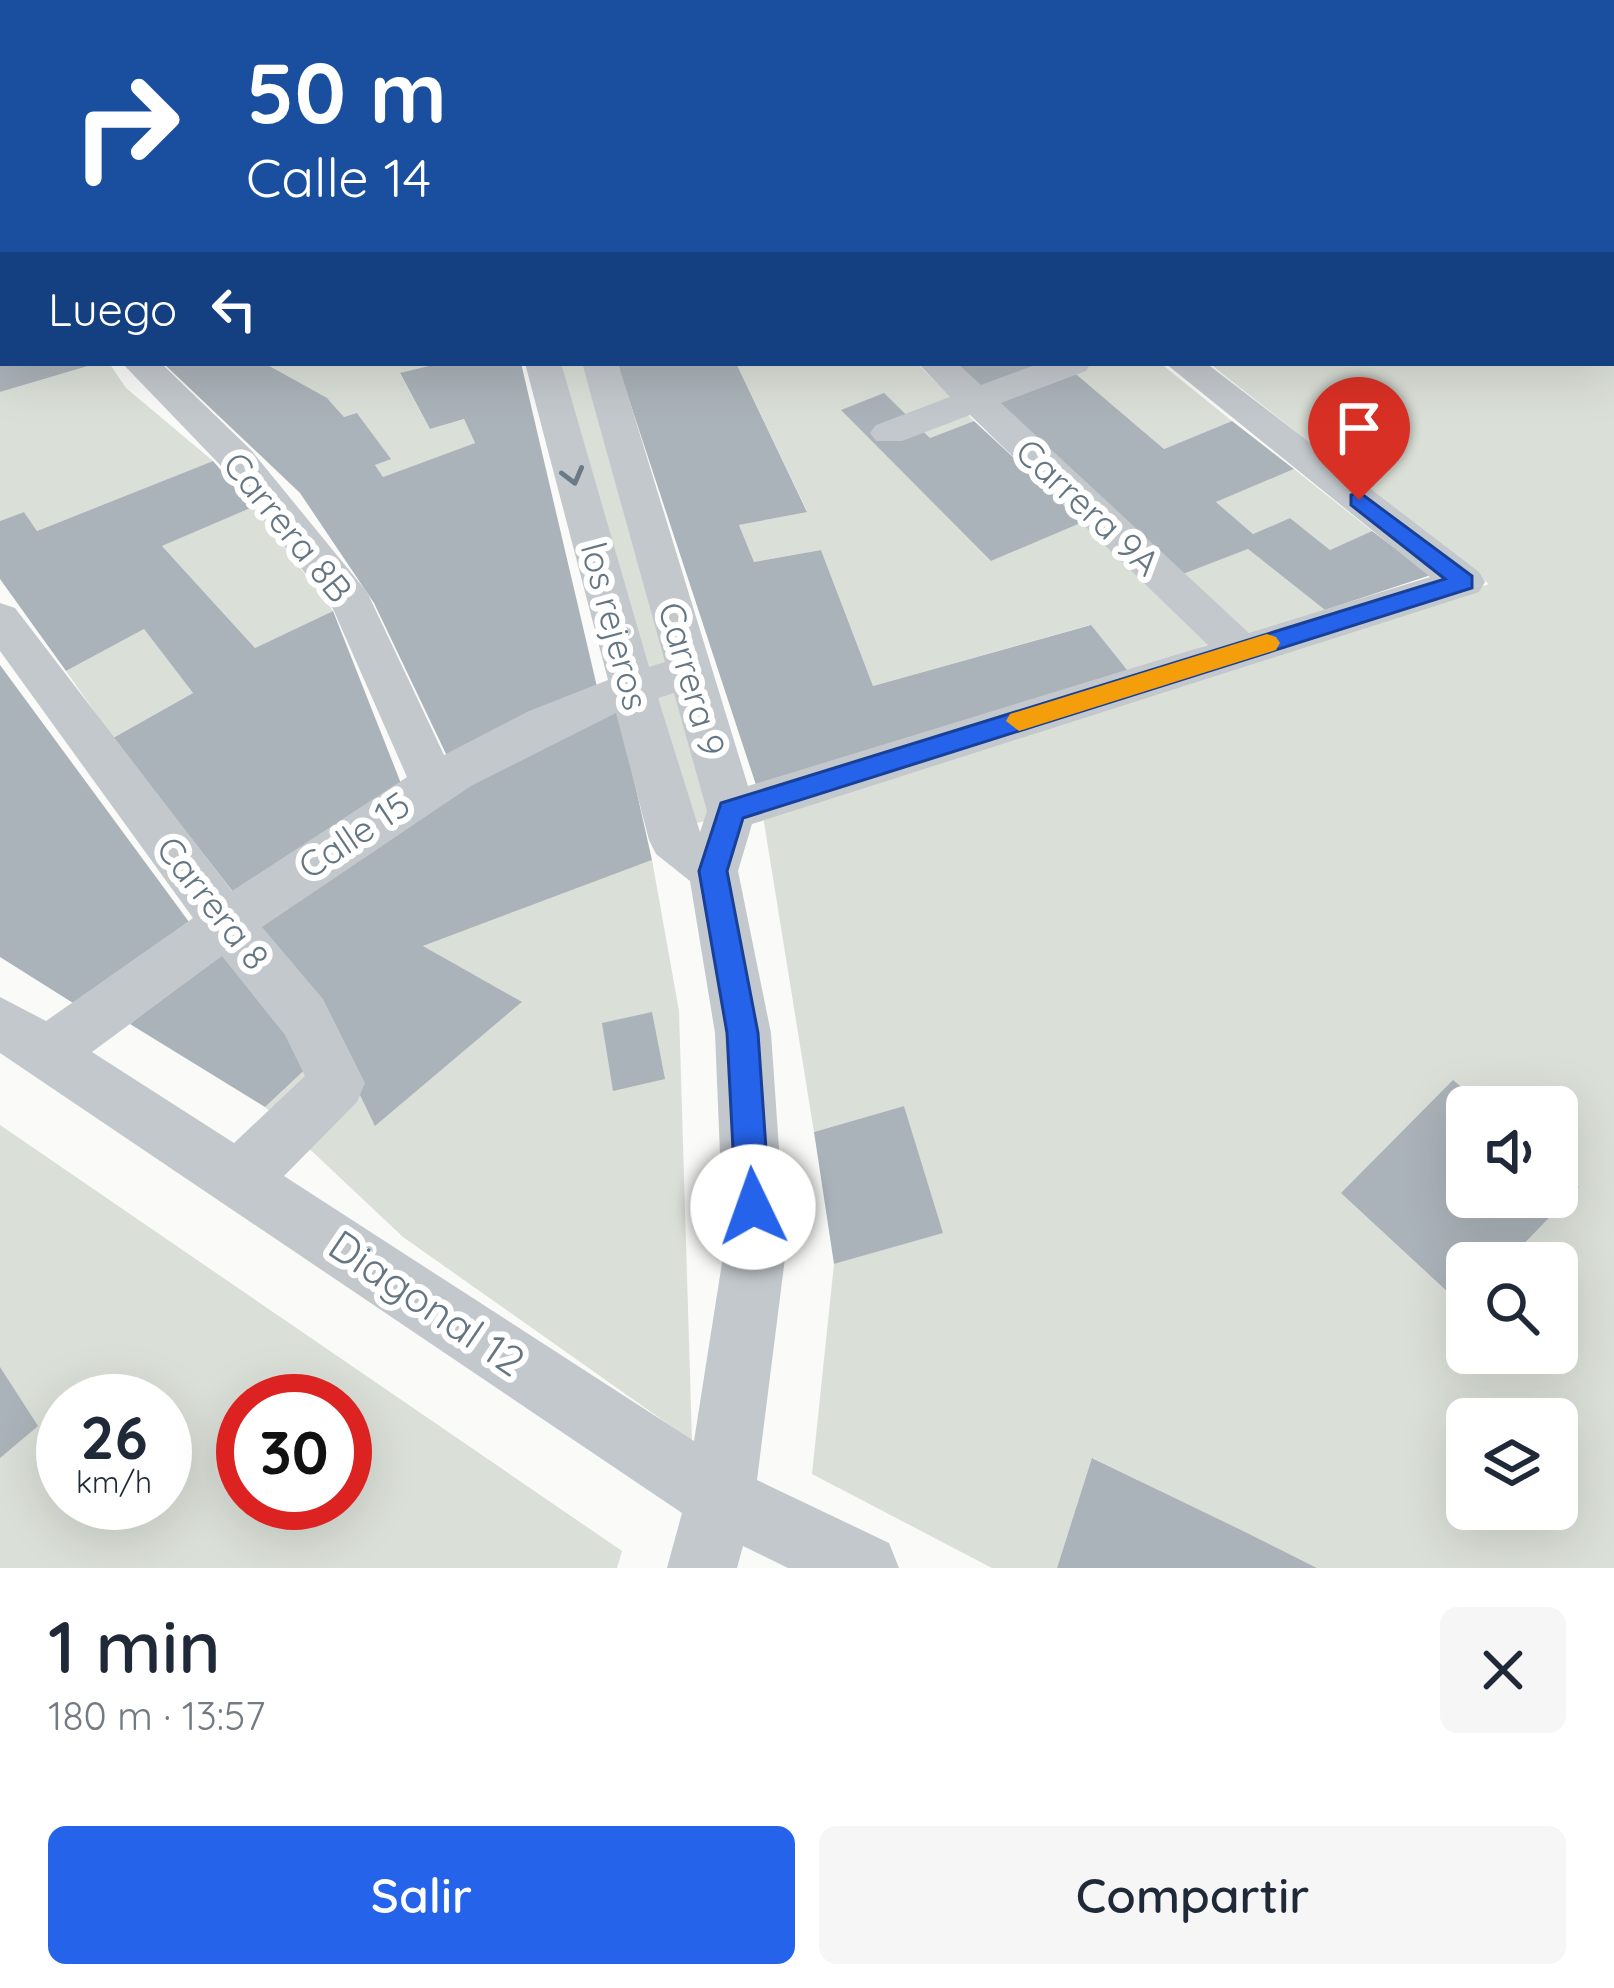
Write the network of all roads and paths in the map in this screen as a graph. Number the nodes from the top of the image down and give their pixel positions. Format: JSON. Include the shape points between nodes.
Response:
{"nodes":[{"id":1,"x":143,"y":366,"type":"edge"},
{"id":2,"x":544,"y":366,"type":"edge"},
{"id":3,"x":601,"y":366,"type":"edge"},
{"id":4,"x":939,"y":366,"type":"edge"},
{"id":5,"x":1065,"y":366,"type":"edge"},
{"id":6,"x":1187,"y":366,"type":"edge"},
{"id":7,"x":975,"y":400,"type":"junction"},
{"id":8,"x":890,"y":433,"type":"dead end"},
{"id":9,"x":0,"y":619,"type":"edge"},
{"id":10,"x":1241,"y":652,"type":"junction"},
{"id":11,"x":690,"y":672,"type":"junction"},
{"id":12,"x":631,"y":686,"type":"junction"},
{"id":13,"x":433,"y":782,"type":"junction"},
{"id":14,"x":731,"y":811,"type":"junction"},
{"id":15,"x":713,"y":871,"type":"junction"},
{"id":16,"x":226,"y":922,"type":"junction"},
{"id":17,"x":24,"y":1037,"type":"edge"},
{"id":18,"x":240,"y":1178,"type":"junction"},
{"id":19,"x":720,"y":1498,"type":"junction"},
{"id":20,"x":702,"y":1568,"type":"edge"},
{"id":21,"x":864,"y":1568,"type":"edge"}],
"edges":[{"from":1,"to":13,"type":"street","name":"Carrera 8B","via":[[237,459],[352,603]]},
{"from":2,"to":12,"type":"street","name":"los rejeros","one_way":true},
{"from":3,"to":11,"type":"street","name":"Carrera 9"},
{"from":4,"to":7,"type":"street","name":"Carrera 9A"},
{"from":5,"to":7,"type":"street"},
{"from":6,"to":10,"type":"street","via":[[1464,582]]},
{"from":7,"to":8,"type":"street"},
{"from":7,"to":10,"type":"street","name":"Carrera 9A"},
{"from":9,"to":16,"type":"street","name":"Carrera 8"},
{"from":10,"to":14,"type":"street"},
{"from":11,"to":12,"type":"street","name":"Calle 15"},
{"from":11,"to":14,"type":"street","name":"Carrera 9"},
{"from":12,"to":13,"type":"street","name":"Calle 15"},
{"from":12,"to":15,"type":"street","name":"los rejeros","via":[[674,841]]},
{"from":13,"to":16,"type":"street","name":"Calle 15"},
{"from":14,"to":15,"type":"street"},
{"from":15,"to":19,"type":"street","via":[[742,1033],[755,1250]]},
{"from":16,"to":17,"type":"street","name":"Calle 15"},
{"from":16,"to":18,"type":"street","name":"Carrera 8","via":[[304,1017],[337,1083]]},
{"from":17,"to":18,"type":"street","name":"Diagonal 12"},
{"from":18,"to":19,"type":"street","name":"Diagonal 12"},
{"from":19,"to":20,"type":"street"},
{"from":19,"to":21,"type":"street","name":"Diagonal 12"}]}
